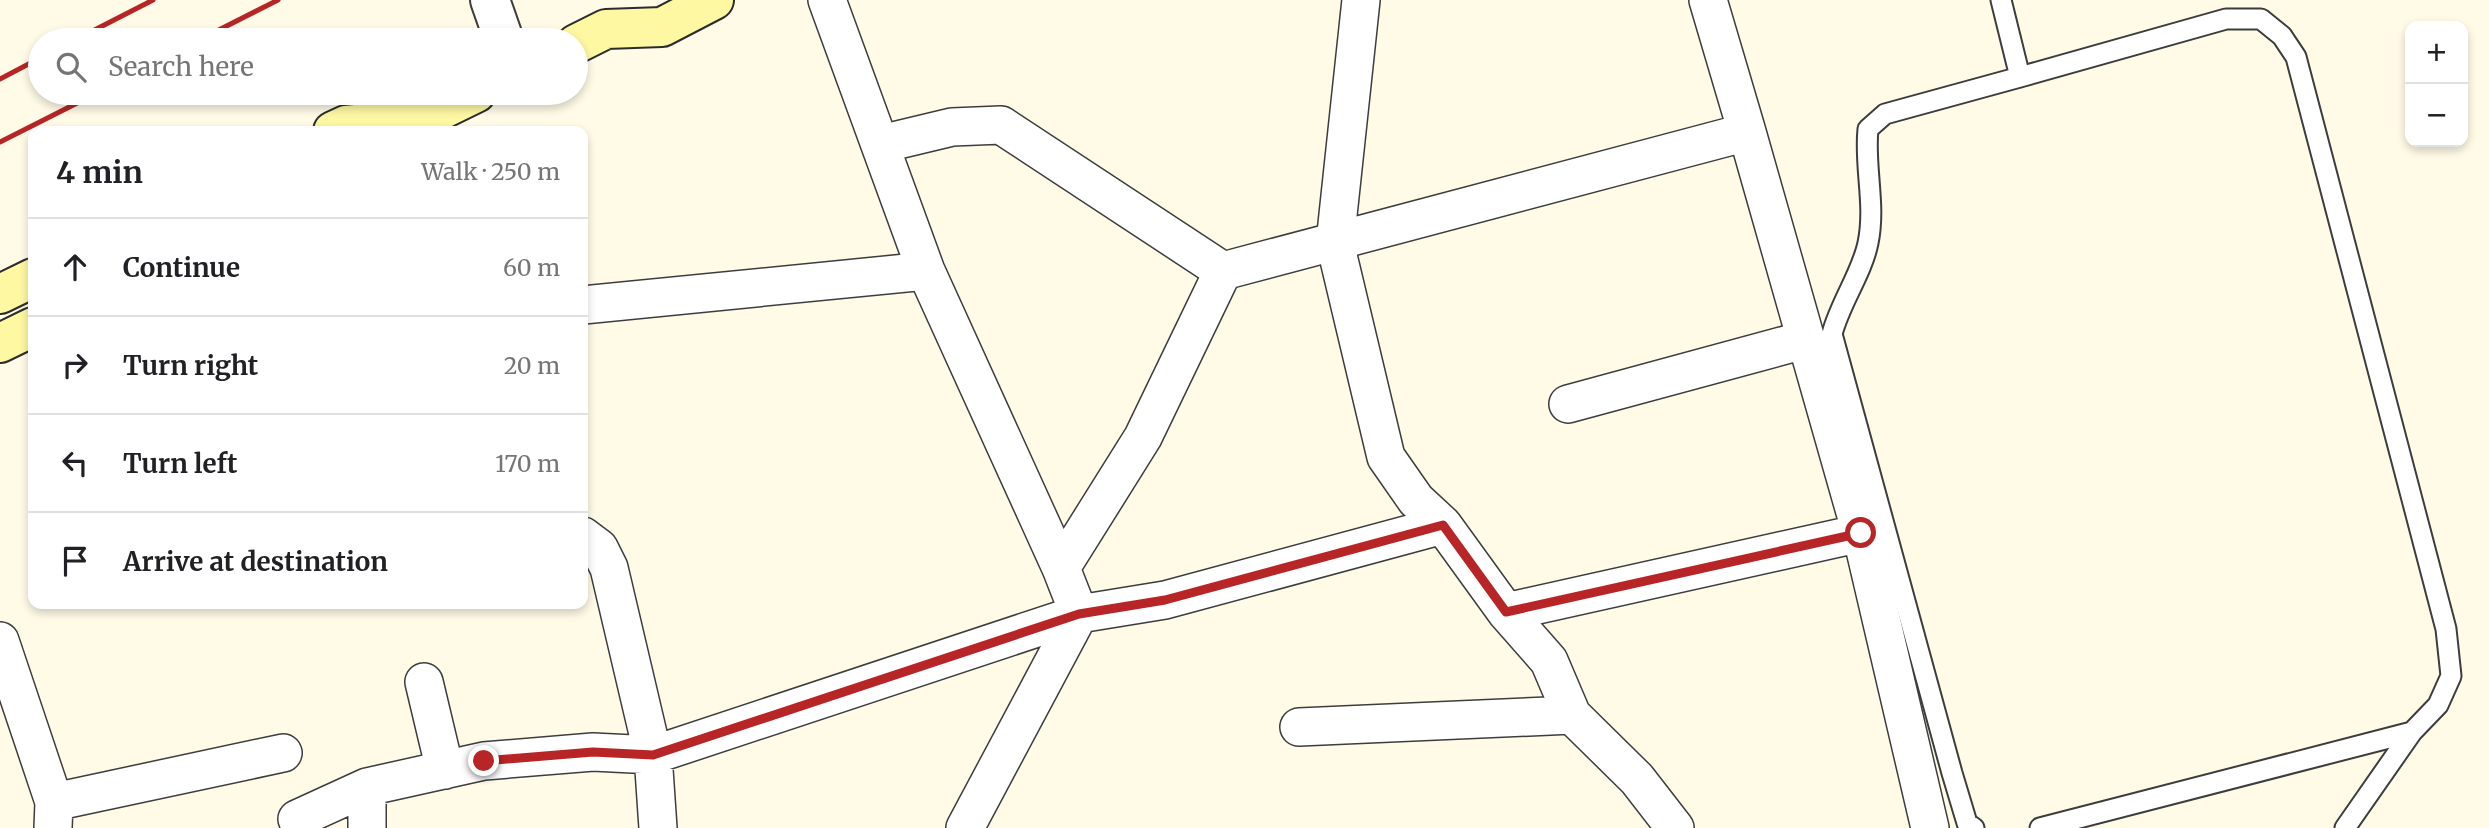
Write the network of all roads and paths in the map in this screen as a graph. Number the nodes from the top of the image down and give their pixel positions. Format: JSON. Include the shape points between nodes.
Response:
{"nodes":[{"id":1,"x":490,"y":0,"type":"edge"},
{"id":2,"x":714,"y":0,"type":"edge"},
{"id":3,"x":827,"y":0,"type":"edge"},
{"id":4,"x":1361,"y":0,"type":"edge"},
{"id":5,"x":1708,"y":0,"type":"edge"},
{"id":6,"x":2001,"y":0,"type":"edge"},
{"id":7,"x":602,"y":24,"type":"edge"},
{"id":8,"x":500,"y":28,"type":"edge"},
{"id":9,"x":2020,"y":77,"type":"junction"},
{"id":10,"x":454,"y":105,"type":"edge"},
{"id":11,"x":419,"y":124,"type":"edge"},
{"id":12,"x":344,"y":126,"type":"edge"},
{"id":13,"x":1747,"y":132,"type":"junction"},
{"id":14,"x":881,"y":144,"type":"junction"},
{"id":15,"x":1335,"y":243,"type":"junction"},
{"id":16,"x":926,"y":271,"type":"junction"},
{"id":17,"x":1223,"y":271,"type":"junction"},
{"id":18,"x":28,"y":280,"type":"edge"},
{"id":19,"x":0,"y":294,"type":"edge"},
{"id":20,"x":588,"y":305,"type":"edge"},
{"id":21,"x":28,"y":329,"type":"edge"},
{"id":22,"x":1804,"y":340,"type":"junction"},
{"id":23,"x":0,"y":343,"type":"edge"},
{"id":24,"x":1568,"y":404,"type":"dead end"},
{"id":25,"x":1443,"y":525,"type":"junction"},
{"id":26,"x":1861,"y":533,"type":"junction"},
{"id":27,"x":588,"y":540,"type":"edge"},
{"id":28,"x":1061,"y":568,"type":"junction"},
{"id":29,"x":1506,"y":612,"type":"junction"},
{"id":30,"x":1079,"y":614,"type":"junction"},
{"id":31,"x":0,"y":641,"type":"edge"},
{"id":32,"x":424,"y":682,"type":"dead end"},
{"id":33,"x":1572,"y":715,"type":"junction"},
{"id":34,"x":1299,"y":727,"type":"dead end"},
{"id":35,"x":2412,"y":732,"type":"junction"},
{"id":36,"x":284,"y":753,"type":"dead end"},
{"id":37,"x":653,"y":755,"type":"junction"},
{"id":38,"x":445,"y":770,"type":"junction"},
{"id":39,"x":367,"y":788,"type":"junction"},
{"id":40,"x":54,"y":815,"type":"edge"},
{"id":41,"x":297,"y":819,"type":"dead end"},
{"id":42,"x":367,"y":828,"type":"edge"},
{"id":43,"x":658,"y":828,"type":"edge"},
{"id":44,"x":965,"y":828,"type":"edge"},
{"id":45,"x":1675,"y":828,"type":"edge"},
{"id":46,"x":1930,"y":828,"type":"edge"},
{"id":47,"x":1974,"y":828,"type":"edge"},
{"id":48,"x":2040,"y":828,"type":"edge"},
{"id":49,"x":2344,"y":828,"type":"edge"}],
"edges":[{"from":1,"to":8,"type":"street"},
{"from":2,"to":7,"type":"main road","via":[[662,27]]},
{"from":3,"to":14,"type":"street"},
{"from":4,"to":15,"type":"street"},
{"from":5,"to":13,"type":"street"},
{"from":6,"to":9,"type":"lane"},
{"from":9,"to":35,"type":"lane","via":[[2226,19],[2261,19],[2282,36],[2296,57],[2446,629],[2451,676],[2438,705]]},
{"from":9,"to":47,"type":"lane","via":[[1885,114],[1868,129],[1872,191],[1868,245],[1832,334],[1952,773],[1967,822]]},
{"from":10,"to":11,"type":"main road"},
{"from":11,"to":12,"type":"main road"},
{"from":13,"to":15,"type":"street"},
{"from":13,"to":22,"type":"street"},
{"from":14,"to":16,"type":"street"},
{"from":14,"to":17,"type":"street","via":[[952,127],[1001,125]]},
{"from":15,"to":17,"type":"street"},
{"from":15,"to":25,"type":"street","via":[[1386,457],[1416,500]]},
{"from":16,"to":20,"type":"street"},
{"from":16,"to":28,"type":"street"},
{"from":17,"to":28,"type":"street","via":[[1143,437]]},
{"from":18,"to":19,"type":"main road"},
{"from":21,"to":23,"type":"main road"},
{"from":22,"to":24,"type":"street"},
{"from":22,"to":26,"type":"street"},
{"from":25,"to":29,"type":"street"},
{"from":25,"to":30,"type":"street","via":[[1165,600]]},
{"from":26,"to":29,"type":"street"},
{"from":26,"to":46,"type":"street"},
{"from":27,"to":37,"type":"street","via":[[599,548],[609,568]]},
{"from":28,"to":30,"type":"street"},
{"from":29,"to":33,"type":"street","via":[[1549,661]]},
{"from":30,"to":37,"type":"street"},
{"from":30,"to":44,"type":"street"},
{"from":31,"to":40,"type":"street"},
{"from":32,"to":38,"type":"street"},
{"from":33,"to":34,"type":"street"},
{"from":33,"to":45,"type":"street","via":[[1637,779]]},
{"from":35,"to":48,"type":"lane"},
{"from":35,"to":49,"type":"lane"},
{"from":36,"to":40,"type":"street"},
{"from":37,"to":38,"type":"street","via":[[593,752],[484,761]]},
{"from":37,"to":43,"type":"street"},
{"from":38,"to":39,"type":"street"},
{"from":39,"to":41,"type":"street"},
{"from":39,"to":42,"type":"street"}]}
